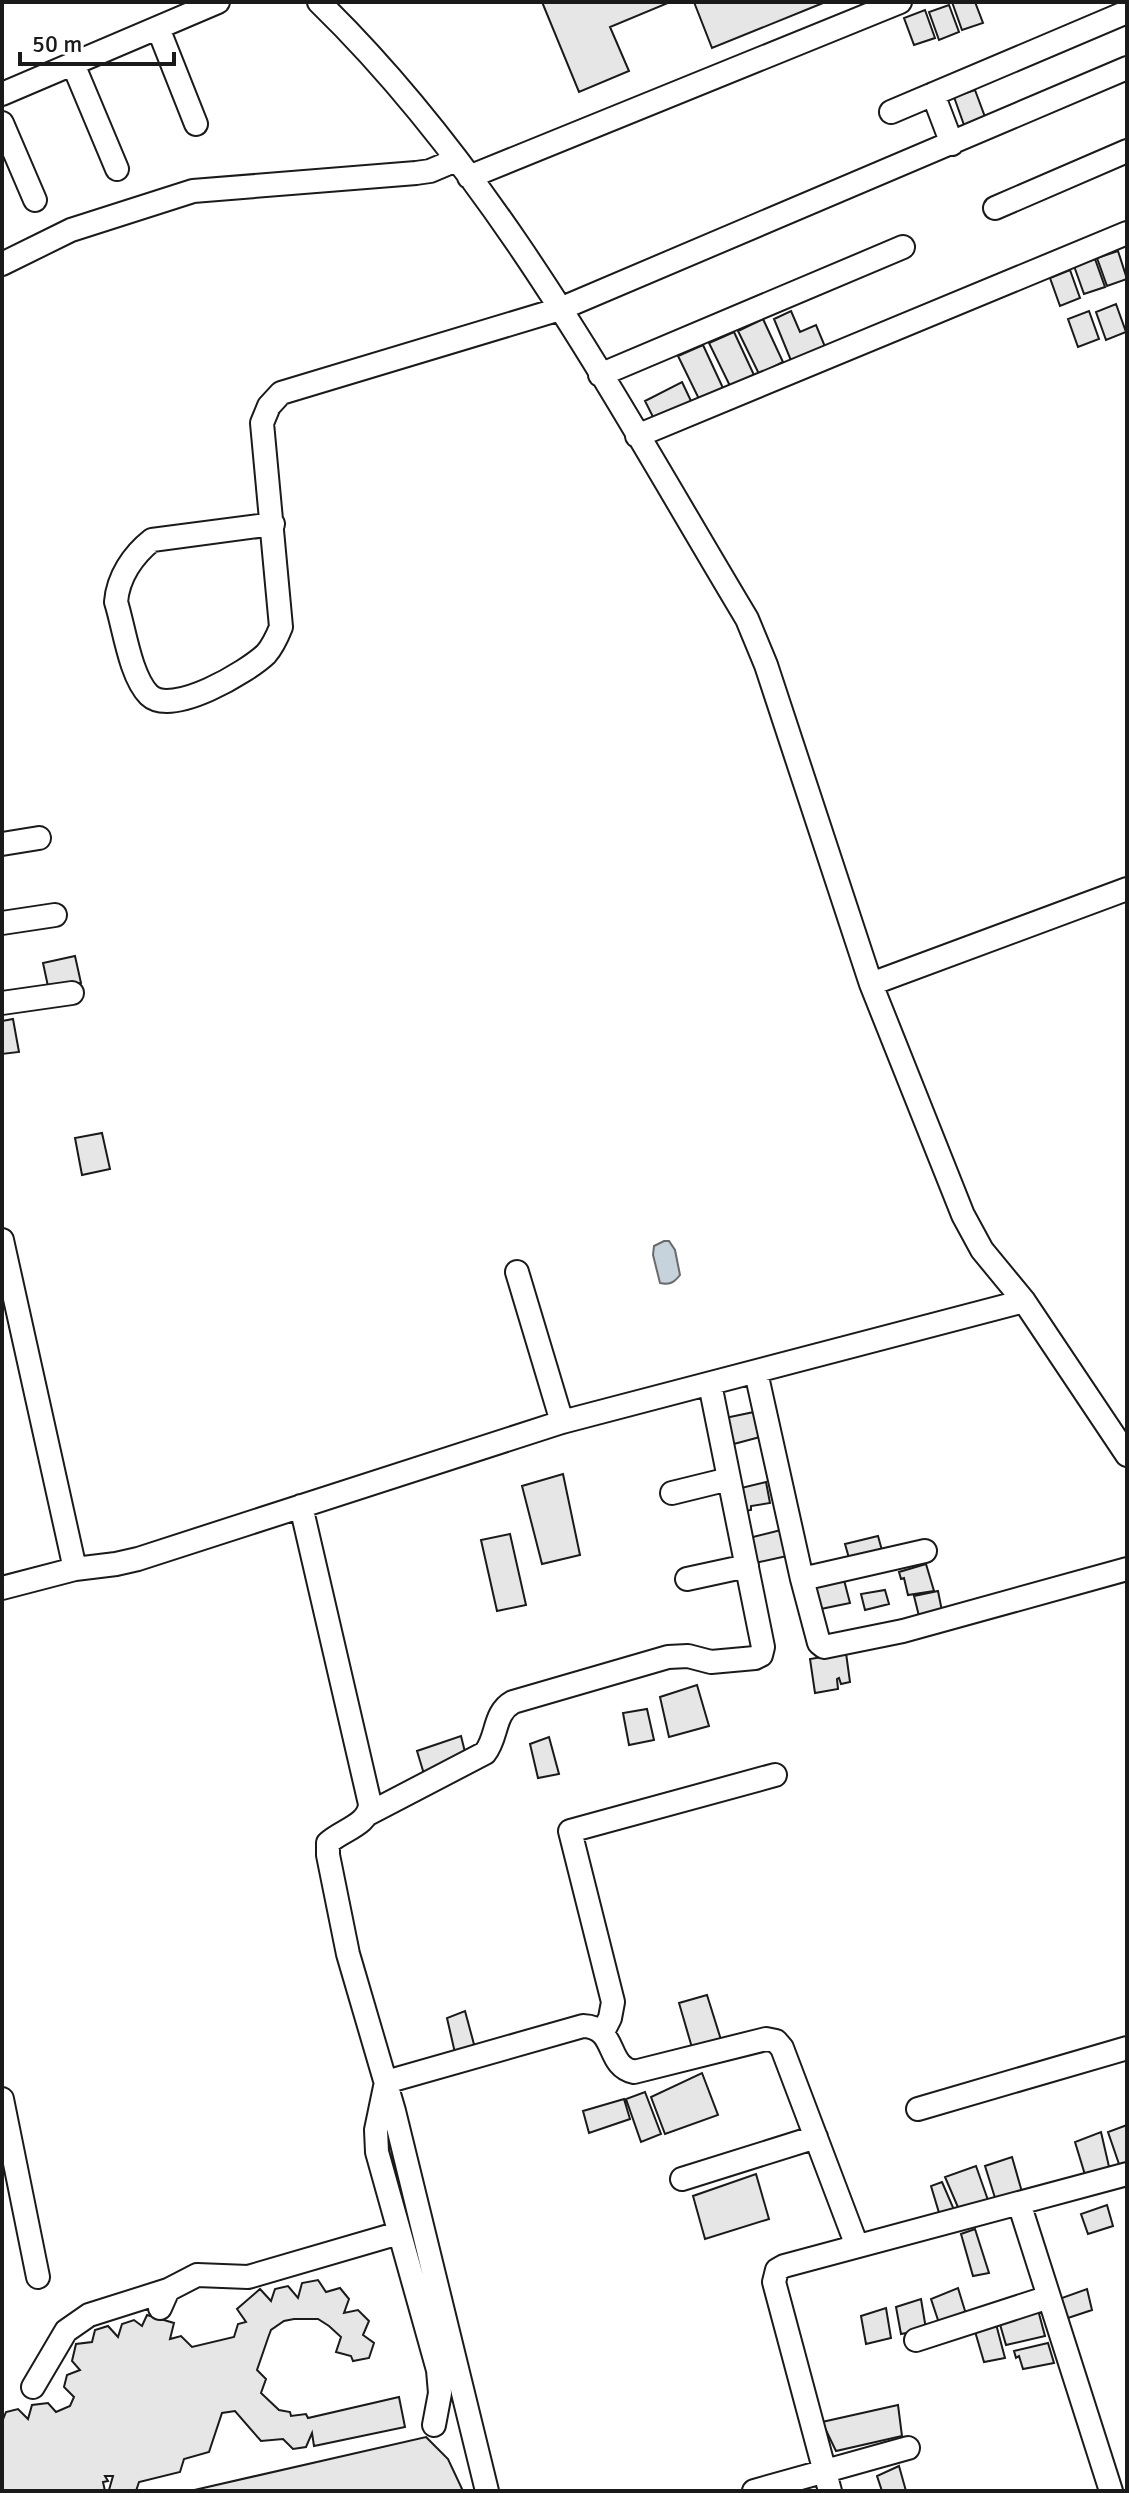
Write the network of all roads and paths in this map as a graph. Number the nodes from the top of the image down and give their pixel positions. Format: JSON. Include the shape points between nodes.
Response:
{"nodes":[{"id":1,"x":218,"y":2,"type":"edge"},
{"id":2,"x":319,"y":2,"type":"edge"},
{"id":3,"x":900,"y":2,"type":"edge"},
{"id":4,"x":1127,"y":12,"type":"edge"},
{"id":5,"x":158,"y":28,"type":"junction"},
{"id":6,"x":73,"y":64,"type":"junction"},
{"id":7,"x":1127,"y":68,"type":"edge"},
{"id":8,"x":2,"y":94,"type":"edge"},
{"id":9,"x":933,"y":94,"type":"junction"},
{"id":10,"x":891,"y":112,"type":"dead end"},
{"id":11,"x":2,"y":123,"type":"edge"},
{"id":12,"x":196,"y":124,"type":"dead end"},
{"id":13,"x":952,"y":144,"type":"junction"},
{"id":14,"x":1127,"y":151,"type":"edge"},
{"id":15,"x":463,"y":168,"type":"junction"},
{"id":16,"x":117,"y":169,"type":"dead end"},
{"id":17,"x":35,"y":200,"type":"dead end"},
{"id":18,"x":995,"y":208,"type":"dead end"},
{"id":19,"x":1127,"y":233,"type":"edge"},
{"id":20,"x":903,"y":247,"type":"dead end"},
{"id":21,"x":2,"y":264,"type":"edge"},
{"id":22,"x":560,"y":309,"type":"junction"},
{"id":23,"x":600,"y":375,"type":"junction"},
{"id":24,"x":637,"y":436,"type":"junction"},
{"id":25,"x":273,"y":524,"type":"junction"},
{"id":26,"x":39,"y":838,"type":"dead end"},
{"id":27,"x":2,"y":844,"type":"edge"},
{"id":28,"x":1127,"y":889,"type":"edge"},
{"id":29,"x":55,"y":915,"type":"dead end"},
{"id":30,"x":2,"y":923,"type":"edge"},
{"id":31,"x":871,"y":984,"type":"junction"},
{"id":32,"x":72,"y":993,"type":"dead end"},
{"id":33,"x":2,"y":1003,"type":"edge"},
{"id":34,"x":2,"y":1240,"type":"edge"},
{"id":35,"x":517,"y":1272,"type":"dead end"},
{"id":36,"x":1024,"y":1301,"type":"junction"},
{"id":37,"x":12,"y":1329,"type":"edge"},
{"id":38,"x":756,"y":1372,"type":"junction"},
{"id":39,"x":710,"y":1384,"type":"junction"},
{"id":40,"x":562,"y":1422,"type":"junction"},
{"id":41,"x":1127,"y":1455,"type":"edge"},
{"id":42,"x":729,"y":1479,"type":"junction"},
{"id":43,"x":672,"y":1493,"type":"dead end"},
{"id":44,"x":301,"y":1506,"type":"junction"},
{"id":45,"x":925,"y":1551,"type":"dead end"},
{"id":46,"x":747,"y":1566,"type":"junction"},
{"id":47,"x":75,"y":1569,"type":"junction"},
{"id":48,"x":1127,"y":1569,"type":"edge"},
{"id":49,"x":687,"y":1579,"type":"dead end"},
{"id":50,"x":802,"y":1579,"type":"junction"},
{"id":51,"x":2,"y":1588,"type":"edge"},
{"id":52,"x":775,"y":1775,"type":"dead end"},
{"id":53,"x":370,"y":1813,"type":"junction"},
{"id":54,"x":603,"y":2032,"type":"junction"},
{"id":55,"x":1127,"y":2048,"type":"edge"},
{"id":56,"x":386,"y":2082,"type":"junction"},
{"id":57,"x":2,"y":2099,"type":"edge"},
{"id":58,"x":918,"y":2109,"type":"dead end"},
{"id":59,"x":816,"y":2137,"type":"junction"},
{"id":60,"x":1127,"y":2174,"type":"edge"},
{"id":61,"x":682,"y":2179,"type":"dead end"},
{"id":62,"x":1019,"y":2203,"type":"junction"},
{"id":63,"x":399,"y":2233,"type":"junction"},
{"id":64,"x":857,"y":2246,"type":"junction"},
{"id":65,"x":38,"y":2277,"type":"dead end"},
{"id":66,"x":1049,"y":2297,"type":"junction"},
{"id":67,"x":916,"y":2340,"type":"dead end"},
{"id":68,"x":33,"y":2387,"type":"dead end"},
{"id":69,"x":434,"y":2425,"type":"dead end"},
{"id":70,"x":908,"y":2448,"type":"dead end"},
{"id":71,"x":828,"y":2481,"type":"edge"},
{"id":72,"x":487,"y":2491,"type":"edge"},
{"id":73,"x":754,"y":2491,"type":"edge"},
{"id":74,"x":1111,"y":2491,"type":"edge"}],
"edges":[{"from":1,"to":5,"type":"street"},
{"from":2,"to":15,"type":"street","via":[[367,49]]},
{"from":3,"to":15,"type":"street"},
{"from":4,"to":9,"type":"street"},
{"from":5,"to":6,"type":"street"},
{"from":5,"to":12,"type":"street"},
{"from":6,"to":8,"type":"street"},
{"from":6,"to":16,"type":"street"},
{"from":7,"to":13,"type":"street"},
{"from":9,"to":10,"type":"street"},
{"from":9,"to":13,"type":"street"},
{"from":11,"to":17,"type":"street"},
{"from":13,"to":22,"type":"street"},
{"from":14,"to":18,"type":"street"},
{"from":15,"to":21,"type":"street","via":[[193,191],[71,230]]},
{"from":15,"to":22,"type":"street"},
{"from":19,"to":24,"type":"street"},
{"from":20,"to":23,"type":"street"},
{"from":22,"to":23,"type":"street"},
{"from":22,"to":25,"type":"street","via":[[281,393],[262,423]]},
{"from":23,"to":24,"type":"street"},
{"from":24,"to":31,"type":"street","via":[[747,619]]},
{"from":25,"to":25,"type":"street","via":[[152,540],[142,548],[117,588],[116,602],[138,678],[150,696],[162,702],[207,690],[239,674],[275,643],[281,627]]},
{"from":26,"to":27,"type":"street"},
{"from":28,"to":31,"type":"street"},
{"from":29,"to":30,"type":"street"},
{"from":31,"to":36,"type":"street","via":[[963,1215],[982,1250]]},
{"from":32,"to":33,"type":"street"},
{"from":34,"to":37,"type":"street"},
{"from":35,"to":40,"type":"street"},
{"from":36,"to":38,"type":"street"},
{"from":36,"to":41,"type":"street"},
{"from":37,"to":47,"type":"street"},
{"from":38,"to":39,"type":"street"},
{"from":38,"to":50,"type":"street"},
{"from":39,"to":40,"type":"street"},
{"from":39,"to":42,"type":"street"},
{"from":40,"to":44,"type":"street"},
{"from":42,"to":43,"type":"street"},
{"from":42,"to":46,"type":"street"},
{"from":44,"to":47,"type":"street","via":[[138,1559]]},
{"from":44,"to":53,"type":"street"},
{"from":45,"to":50,"type":"street"},
{"from":46,"to":49,"type":"street"},
{"from":46,"to":53,"type":"street","via":[[761,1655],[711,1662],[668,1657],[513,1702],[500,1714],[485,1753]]},
{"from":47,"to":51,"type":"street"},
{"from":48,"to":50,"type":"street","via":[[831,1647],[819,1643]]},
{"from":52,"to":54,"type":"street","via":[[570,1831],[613,2002]]},
{"from":53,"to":56,"type":"street","via":[[328,1843],[328,1855],[348,1954]]},
{"from":54,"to":56,"type":"street","via":[[583,2026]]},
{"from":54,"to":59,"type":"street","via":[[619,2064],[634,2072],[766,2039],[776,2041]]},
{"from":55,"to":58,"type":"street"},
{"from":56,"to":63,"type":"street","via":[[377,2152]]},
{"from":56,"to":72,"type":"street"},
{"from":57,"to":65,"type":"street"},
{"from":59,"to":61,"type":"street"},
{"from":59,"to":64,"type":"street"},
{"from":60,"to":62,"type":"street"},
{"from":62,"to":64,"type":"street"},
{"from":62,"to":66,"type":"street"},
{"from":63,"to":68,"type":"street","via":[[248,2277],[197,2275],[164,2299],[89,2315],[66,2331]]},
{"from":63,"to":69,"type":"street","via":[[438,2370]]},
{"from":64,"to":71,"type":"street","via":[[784,2266],[774,2282]]},
{"from":66,"to":67,"type":"street"},
{"from":66,"to":74,"type":"street"},
{"from":70,"to":71,"type":"street"},
{"from":71,"to":73,"type":"street"}]}
